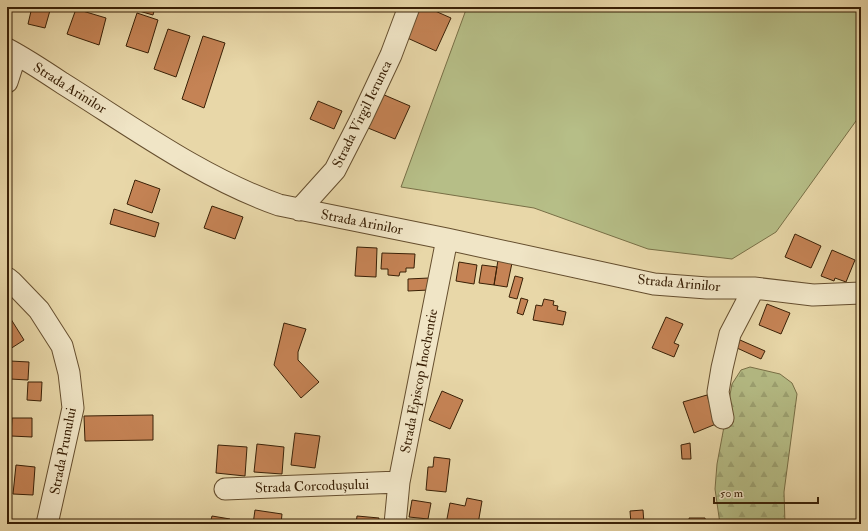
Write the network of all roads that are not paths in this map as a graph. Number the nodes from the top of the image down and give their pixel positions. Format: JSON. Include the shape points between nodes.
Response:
{"nodes":[{"id":1,"x":409,"y":7,"type":"edge"},
{"id":2,"x":12,"y":52,"type":"edge"},
{"id":3,"x":7,"y":82,"type":"edge"},
{"id":4,"x":299,"y":210,"type":"junction"},
{"id":5,"x":447,"y":239,"type":"junction"},
{"id":6,"x":7,"y":278,"type":"edge"},
{"id":7,"x":754,"y":288,"type":"junction"},
{"id":8,"x":861,"y":293,"type":"edge"},
{"id":9,"x":723,"y":418,"type":"dead end"},
{"id":10,"x":399,"y":482,"type":"junction"},
{"id":11,"x":225,"y":489,"type":"dead end"},
{"id":12,"x":47,"y":524,"type":"edge"},
{"id":13,"x":394,"y":524,"type":"edge"}],
"edges":[{"from":1,"to":4,"type":"street","name":"Strada Virgil Ierunca","via":[[391,55],[335,170]]},
{"from":2,"to":3,"type":"street"},
{"from":2,"to":4,"type":"street","name":"Strada Arinilor","via":[[170,151],[226,182],[257,197]]},
{"from":4,"to":5,"type":"street","name":"Strada Arinilor"},
{"from":5,"to":7,"type":"street","name":"Strada Arinilor","via":[[654,284]]},
{"from":5,"to":10,"type":"street","name":"Strada Episcop Inochentie"},
{"from":6,"to":12,"type":"street","name":"Strada Prunului","via":[[39,310],[62,346],[69,373],[73,408]]},
{"from":7,"to":8,"type":"street","name":"Strada Arinilor","via":[[813,295]]},
{"from":7,"to":9,"type":"street","via":[[730,334],[718,392]]},
{"from":10,"to":11,"type":"street","name":"Strada Corcodușului"},
{"from":10,"to":13,"type":"street","name":"Strada Episcop Inochentie"}]}
